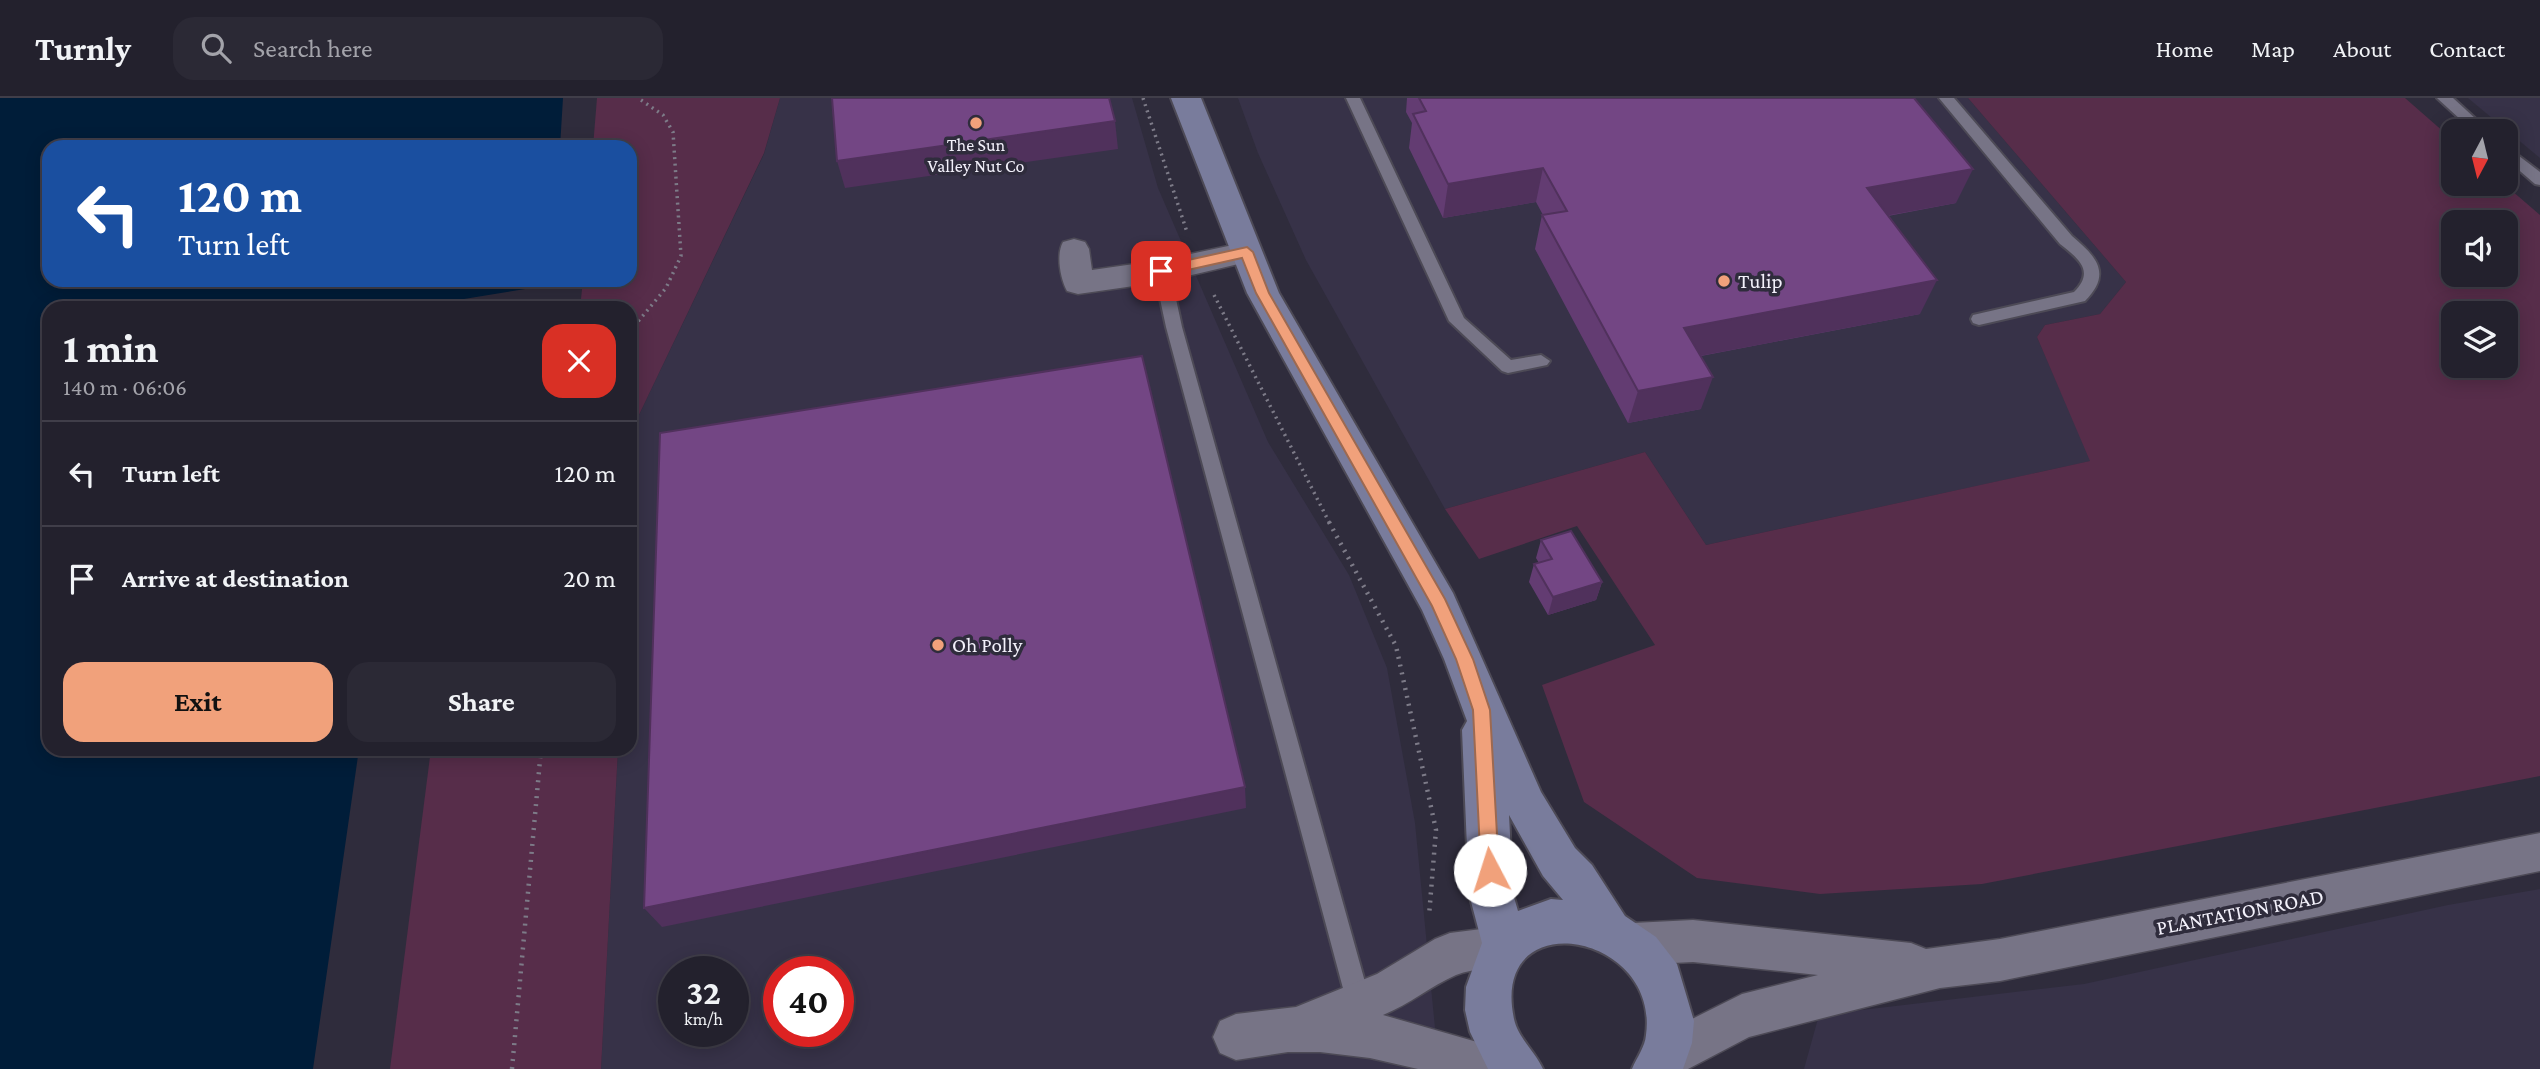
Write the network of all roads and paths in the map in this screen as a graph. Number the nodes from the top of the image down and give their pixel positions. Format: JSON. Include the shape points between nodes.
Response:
{"nodes":[{"id":1,"x":638,"y":98,"type":"edge"},
{"id":2,"x":1143,"y":98,"type":"edge"},
{"id":3,"x":1186,"y":98,"type":"edge"},
{"id":4,"x":1353,"y":98,"type":"edge"},
{"id":5,"x":1945,"y":98,"type":"edge"},
{"id":6,"x":2444,"y":98,"type":"edge"},
{"id":7,"x":2468,"y":119,"type":"edge"},
{"id":8,"x":2518,"y":161,"type":"edge"},
{"id":9,"x":2540,"y":180,"type":"edge"},
{"id":10,"x":1186,"y":229,"type":"dead end"},
{"id":11,"x":1074,"y":248,"type":"dead end"},
{"id":12,"x":1247,"y":252,"type":"junction"},
{"id":13,"x":1161,"y":271,"type":"junction"},
{"id":14,"x":1214,"y":296,"type":"dead end"},
{"id":15,"x":1979,"y":318,"type":"dead end"},
{"id":16,"x":637,"y":323,"type":"edge"},
{"id":17,"x":1542,"y":361,"type":"dead end"},
{"id":18,"x":1482,"y":710,"type":"junction"},
{"id":19,"x":540,"y":756,"type":"edge"},
{"id":20,"x":2540,"y":852,"type":"edge"},
{"id":21,"x":1429,"y":918,"type":"dead end"},
{"id":22,"x":1621,"y":936,"type":"junction"},
{"id":23,"x":1506,"y":946,"type":"junction"},
{"id":24,"x":1940,"y":967,"type":"junction"},
{"id":25,"x":1362,"y":1020,"type":"junction"},
{"id":26,"x":1236,"y":1037,"type":"dead end"},
{"id":27,"x":1660,"y":1065,"type":"edge"},
{"id":28,"x":512,"y":1069,"type":"edge"},
{"id":29,"x":1491,"y":1069,"type":"edge"},
{"id":30,"x":1519,"y":1069,"type":"edge"}],
"edges":[{"from":1,"to":16,"type":"path","via":[[663,115],[673,132],[681,256],[666,288]]},
{"from":2,"to":10,"type":"path"},
{"from":3,"to":12,"type":"street"},
{"from":4,"to":17,"type":"lane","via":[[1457,321],[1508,367]]},
{"from":5,"to":15,"type":"lane","via":[[2081,252],[2093,277],[2080,297]]},
{"from":6,"to":7,"type":"lane"},
{"from":8,"to":9,"type":"lane"},
{"from":11,"to":13,"type":"street","via":[[1078,283]]},
{"from":12,"to":13,"type":"street"},
{"from":12,"to":18,"type":"street","via":[[1263,293],[1439,604]]},
{"from":13,"to":25,"type":"lane"},
{"from":14,"to":21,"type":"path","via":[[1300,469],[1396,646],[1436,830]]},
{"from":18,"to":22,"type":"street","via":[[1546,843]]},
{"from":18,"to":23,"type":"street","via":[[1491,894]]},
{"from":19,"to":28,"type":"path"},
{"from":20,"to":24,"type":"street","name":"PLANTATION ROAD","via":[[2000,960]]},
{"from":22,"to":23,"type":"street","via":[[1578,919],[1551,920],[1526,929]]},
{"from":22,"to":24,"type":"street","name":"PLANTATION ROAD"},
{"from":22,"to":27,"type":"street","via":[[1655,968],[1669,996],[1672,1028]]},
{"from":23,"to":25,"type":"street","via":[[1450,954],[1392,990]]},
{"from":23,"to":30,"type":"street","via":[[1492,972],[1487,1002],[1493,1032]]},
{"from":24,"to":27,"type":"street","name":"PLANTATION ROAD","via":[[1742,1016]]},
{"from":25,"to":26,"type":"street"},
{"from":25,"to":29,"type":"street"}]}
